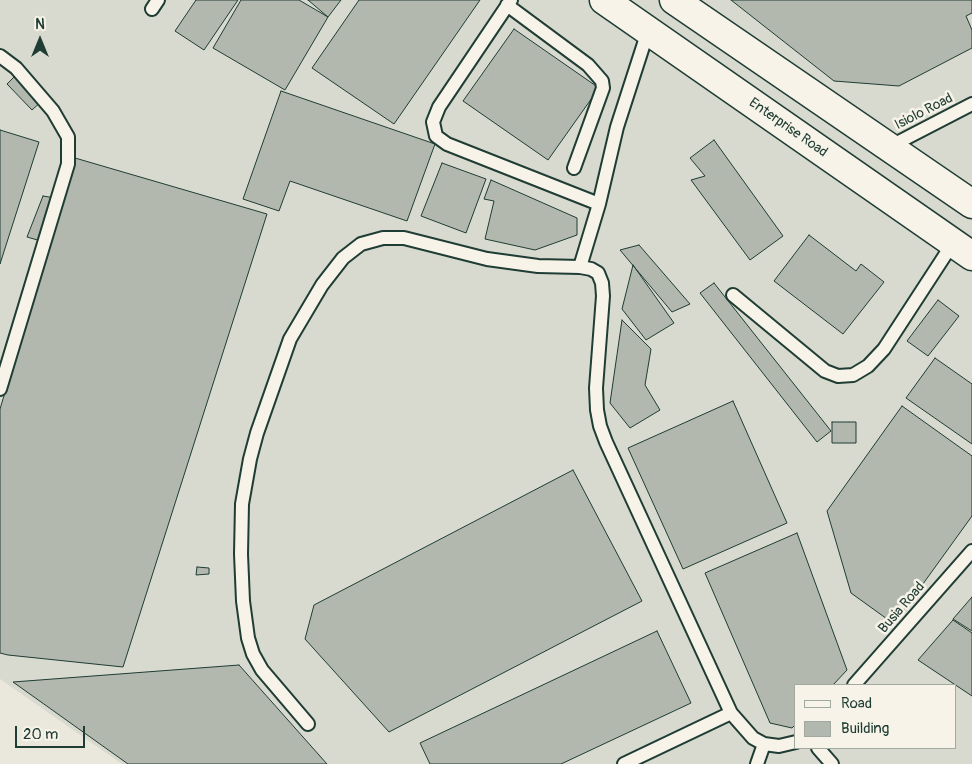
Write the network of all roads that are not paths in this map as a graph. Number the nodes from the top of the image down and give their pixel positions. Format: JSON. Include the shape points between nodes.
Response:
{"nodes":[{"id":1,"x":604,"y":0,"type":"edge"},
{"id":2,"x":674,"y":0,"type":"edge"},
{"id":3,"x":509,"y":3,"type":"edge"},
{"id":4,"x":648,"y":31,"type":"junction"},
{"id":5,"x":0,"y":56,"type":"edge"},
{"id":6,"x":972,"y":104,"type":"edge"},
{"id":7,"x":889,"y":147,"type":"junction"},
{"id":8,"x":574,"y":168,"type":"dead end"},
{"id":9,"x":967,"y":201,"type":"edge"},
{"id":10,"x":599,"y":204,"type":"junction"},
{"id":11,"x":954,"y":243,"type":"edge"},
{"id":12,"x":580,"y":266,"type":"junction"},
{"id":13,"x":733,"y":295,"type":"dead end"},
{"id":14,"x":0,"y":389,"type":"edge"},
{"id":15,"x":972,"y":551,"type":"edge"},
{"id":16,"x":855,"y":684,"type":"edge"},
{"id":17,"x":731,"y":713,"type":"junction"},
{"id":18,"x":308,"y":724,"type":"dead end"},
{"id":19,"x":794,"y":742,"type":"edge"},
{"id":20,"x":764,"y":744,"type":"junction"},
{"id":21,"x":819,"y":749,"type":"edge"},
{"id":22,"x":624,"y":764,"type":"edge"},
{"id":23,"x":757,"y":764,"type":"edge"},
{"id":24,"x":832,"y":764,"type":"edge"}],
"edges":[{"from":1,"to":4,"type":"main road","name":"Enterprise Road"},
{"from":2,"to":7,"type":"main road"},
{"from":3,"to":8,"type":"lane","via":[[588,64],[602,81],[603,88]]},
{"from":3,"to":10,"type":"lane","via":[[439,106],[434,122],[436,136],[447,144]]},
{"from":4,"to":10,"type":"lane","via":[[617,127]]},
{"from":4,"to":11,"type":"main road","name":"Enterprise Road"},
{"from":5,"to":14,"type":"lane","via":[[16,68],[53,111],[68,137],[68,164]]},
{"from":6,"to":7,"type":"lane","name":"Isiolo Road"},
{"from":7,"to":9,"type":"main road"},
{"from":9,"to":11,"type":"main road"},
{"from":10,"to":12,"type":"lane"},
{"from":11,"to":13,"type":"lane","via":[[884,349],[868,366],[852,375],[838,376],[825,371]]},
{"from":12,"to":17,"type":"lane","via":[[598,274],[602,283],[596,388],[600,426]]},
{"from":12,"to":18,"type":"lane","via":[[515,264],[404,238],[383,238],[361,244],[343,258],[307,308],[290,339],[250,459],[242,504],[241,554],[244,621],[253,654],[262,670]]},
{"from":15,"to":16,"type":"lane","name":"Busia Road"},
{"from":17,"to":20,"type":"lane","via":[[753,738]]},
{"from":17,"to":22,"type":"lane"},
{"from":19,"to":20,"type":"lane","via":[[779,746]]},
{"from":20,"to":23,"type":"lane"},
{"from":21,"to":24,"type":"lane"}]}
